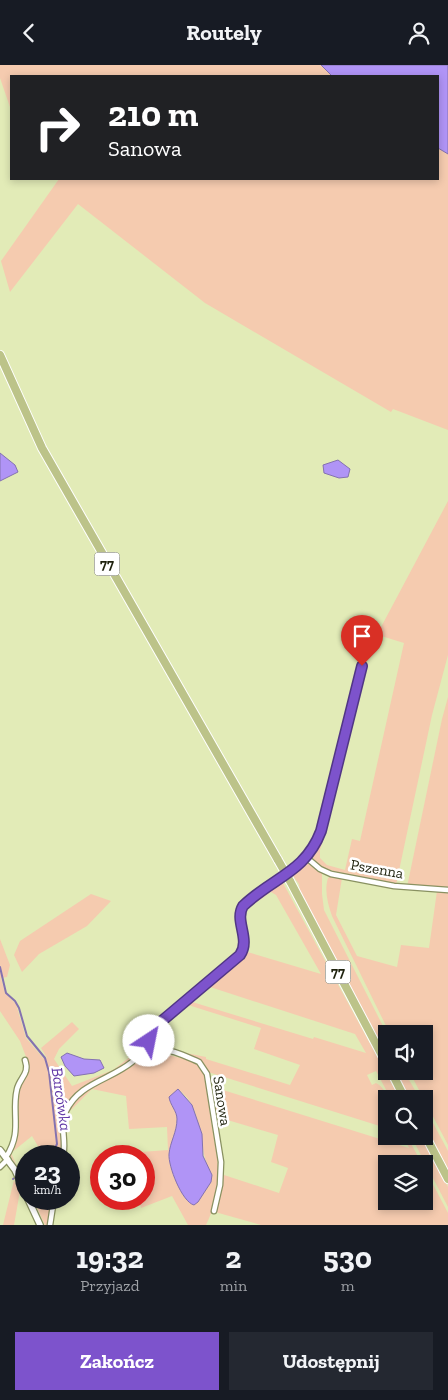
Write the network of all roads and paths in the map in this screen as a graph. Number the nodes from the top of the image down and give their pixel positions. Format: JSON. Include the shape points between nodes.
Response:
{"nodes":[{"id":1,"x":0,"y":355,"type":"edge"},
{"id":2,"x":362,"y":666,"type":"dead end"},
{"id":3,"x":307,"y":858,"type":"junction"},
{"id":4,"x":448,"y":890,"type":"edge"},
{"id":5,"x":378,"y":1048,"type":"edge"},
{"id":6,"x":136,"y":1058,"type":"junction"},
{"id":7,"x":25,"y":1060,"type":"dead end"},
{"id":8,"x":64,"y":1145,"type":"edge"},
{"id":9,"x":430,"y":1145,"type":"edge"},
{"id":10,"x":0,"y":1150,"type":"edge"},
{"id":11,"x":7,"y":1158,"type":"junction"},
{"id":12,"x":0,"y":1167,"type":"edge"},
{"id":13,"x":15,"y":1170,"type":"edge"},
{"id":14,"x":448,"y":1179,"type":"edge"},
{"id":15,"x":33,"y":1210,"type":"edge"},
{"id":16,"x":52,"y":1210,"type":"edge"},
{"id":17,"x":214,"y":1211,"type":"dead end"},
{"id":18,"x":40,"y":1225,"type":"edge"},
{"id":19,"x":50,"y":1225,"type":"edge"}],
"edges":[{"from":1,"to":5,"type":"main road","number":"77","bridge":true,"via":[[42,448],[278,859]]},
{"from":2,"to":3,"type":"street","name":"Sanowa","via":[[321,831]]},
{"from":3,"to":4,"type":"street","name":"Pszenna","via":[[331,874],[394,886]]},
{"from":3,"to":6,"type":"street","name":"Sanowa","via":[[243,906],[239,915],[245,941],[240,955],[163,1020]]},
{"from":6,"to":8,"type":"street","name":"Sanowa","via":[[118,1071],[88,1085],[73,1100],[63,1121]]},
{"from":6,"to":17,"type":"street","name":"Sanowa","via":[[165,1050],[203,1066],[221,1162]]},
{"from":7,"to":11,"type":"street","via":[[26,1073],[17,1087],[15,1139]]},
{"from":9,"to":14,"type":"main road"},
{"from":10,"to":11,"type":"street"},
{"from":11,"to":12,"type":"street"},
{"from":11,"to":13,"type":"street"},
{"from":15,"to":18,"type":"street"},
{"from":16,"to":19,"type":"street"}]}
